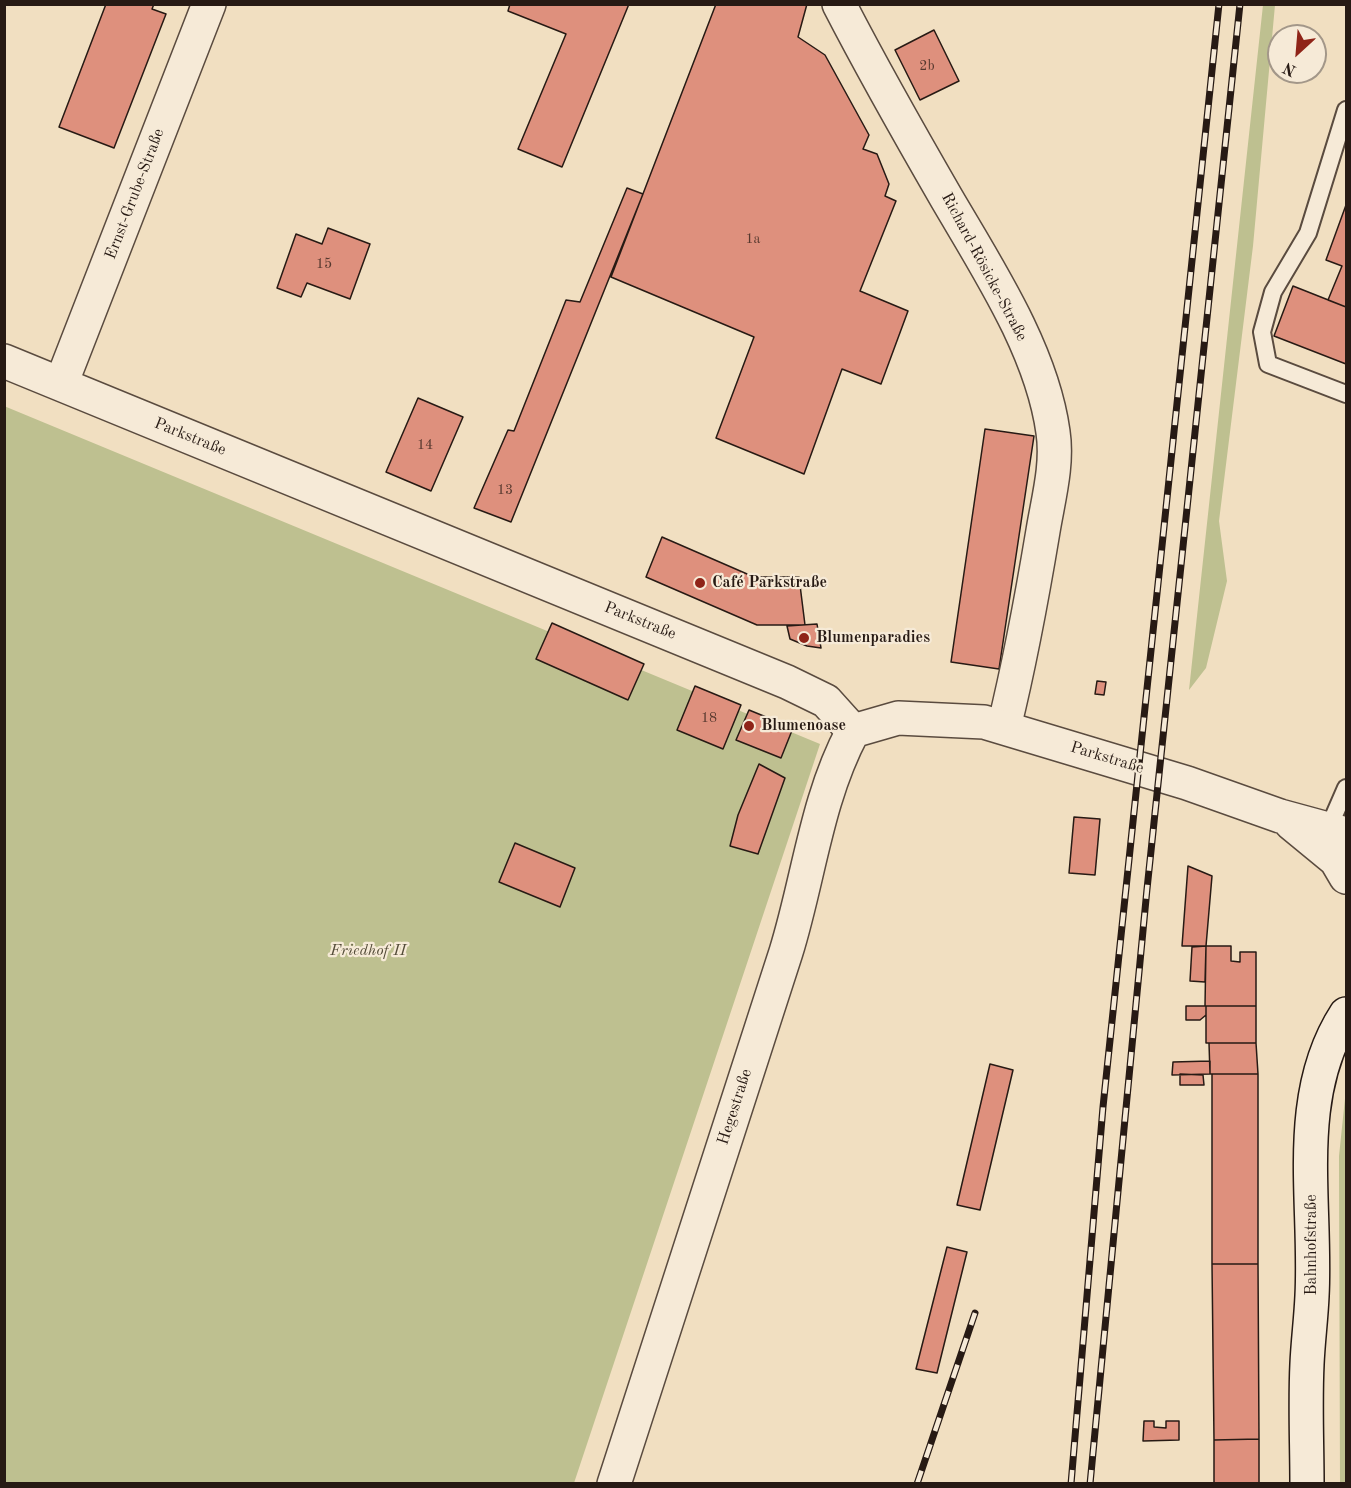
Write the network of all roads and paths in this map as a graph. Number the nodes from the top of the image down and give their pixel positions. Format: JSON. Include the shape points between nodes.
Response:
{"nodes":[{"id":1,"x":209,"y":4,"type":"edge"},
{"id":2,"x":839,"y":4,"type":"edge"},
{"id":3,"x":1347,"y":110,"type":"edge"},
{"id":4,"x":4,"y":361,"type":"edge"},
{"id":5,"x":61,"y":384,"type":"junction"},
{"id":6,"x":1347,"y":394,"type":"edge"},
{"id":7,"x":1004,"y":727,"type":"junction"},
{"id":8,"x":853,"y":731,"type":"junction"},
{"id":9,"x":1347,"y":788,"type":"edge"},
{"id":10,"x":1280,"y":816,"type":"junction"},
{"id":11,"x":1338,"y":830,"type":"edge"},
{"id":12,"x":1347,"y":877,"type":"edge"},
{"id":13,"x":1347,"y":1014,"type":"edge"},
{"id":14,"x":614,"y":1484,"type":"edge"},
{"id":15,"x":1307,"y":1484,"type":"edge"}],
"edges":[{"from":1,"to":5,"type":"street","name":"Ernst-Grube-Straße"},
{"from":2,"to":7,"type":"street","name":"Richard-Rösicke-Straße","via":[[883,90],[1002,294],[1030,354],[1048,406],[1054,434],[1051,481],[1027,630]]},
{"from":3,"to":6,"type":"lane","via":[[1308,233],[1274,291],[1262,332],[1268,364]]},
{"from":4,"to":5,"type":"street","name":"Parkstraße"},
{"from":5,"to":8,"type":"street","name":"Parkstraße","via":[[787,682],[826,701]]},
{"from":7,"to":8,"type":"street","name":"Parkstraße","via":[[974,721],[910,718]]},
{"from":7,"to":10,"type":"street","name":"Parkstraße"},
{"from":8,"to":14,"type":"street","name":"Hegestraße","via":[[839,757],[823,805],[787,948]]},
{"from":9,"to":11,"type":"lane"},
{"from":10,"to":11,"type":"street","name":"Parkstraße"},
{"from":10,"to":12,"type":"street","name":"Parkstraße","via":[[1321,846]]},
{"from":13,"to":15,"type":"street","name":"Bahnhofstraße","via":[[1323,1058],[1312,1120]]}]}
